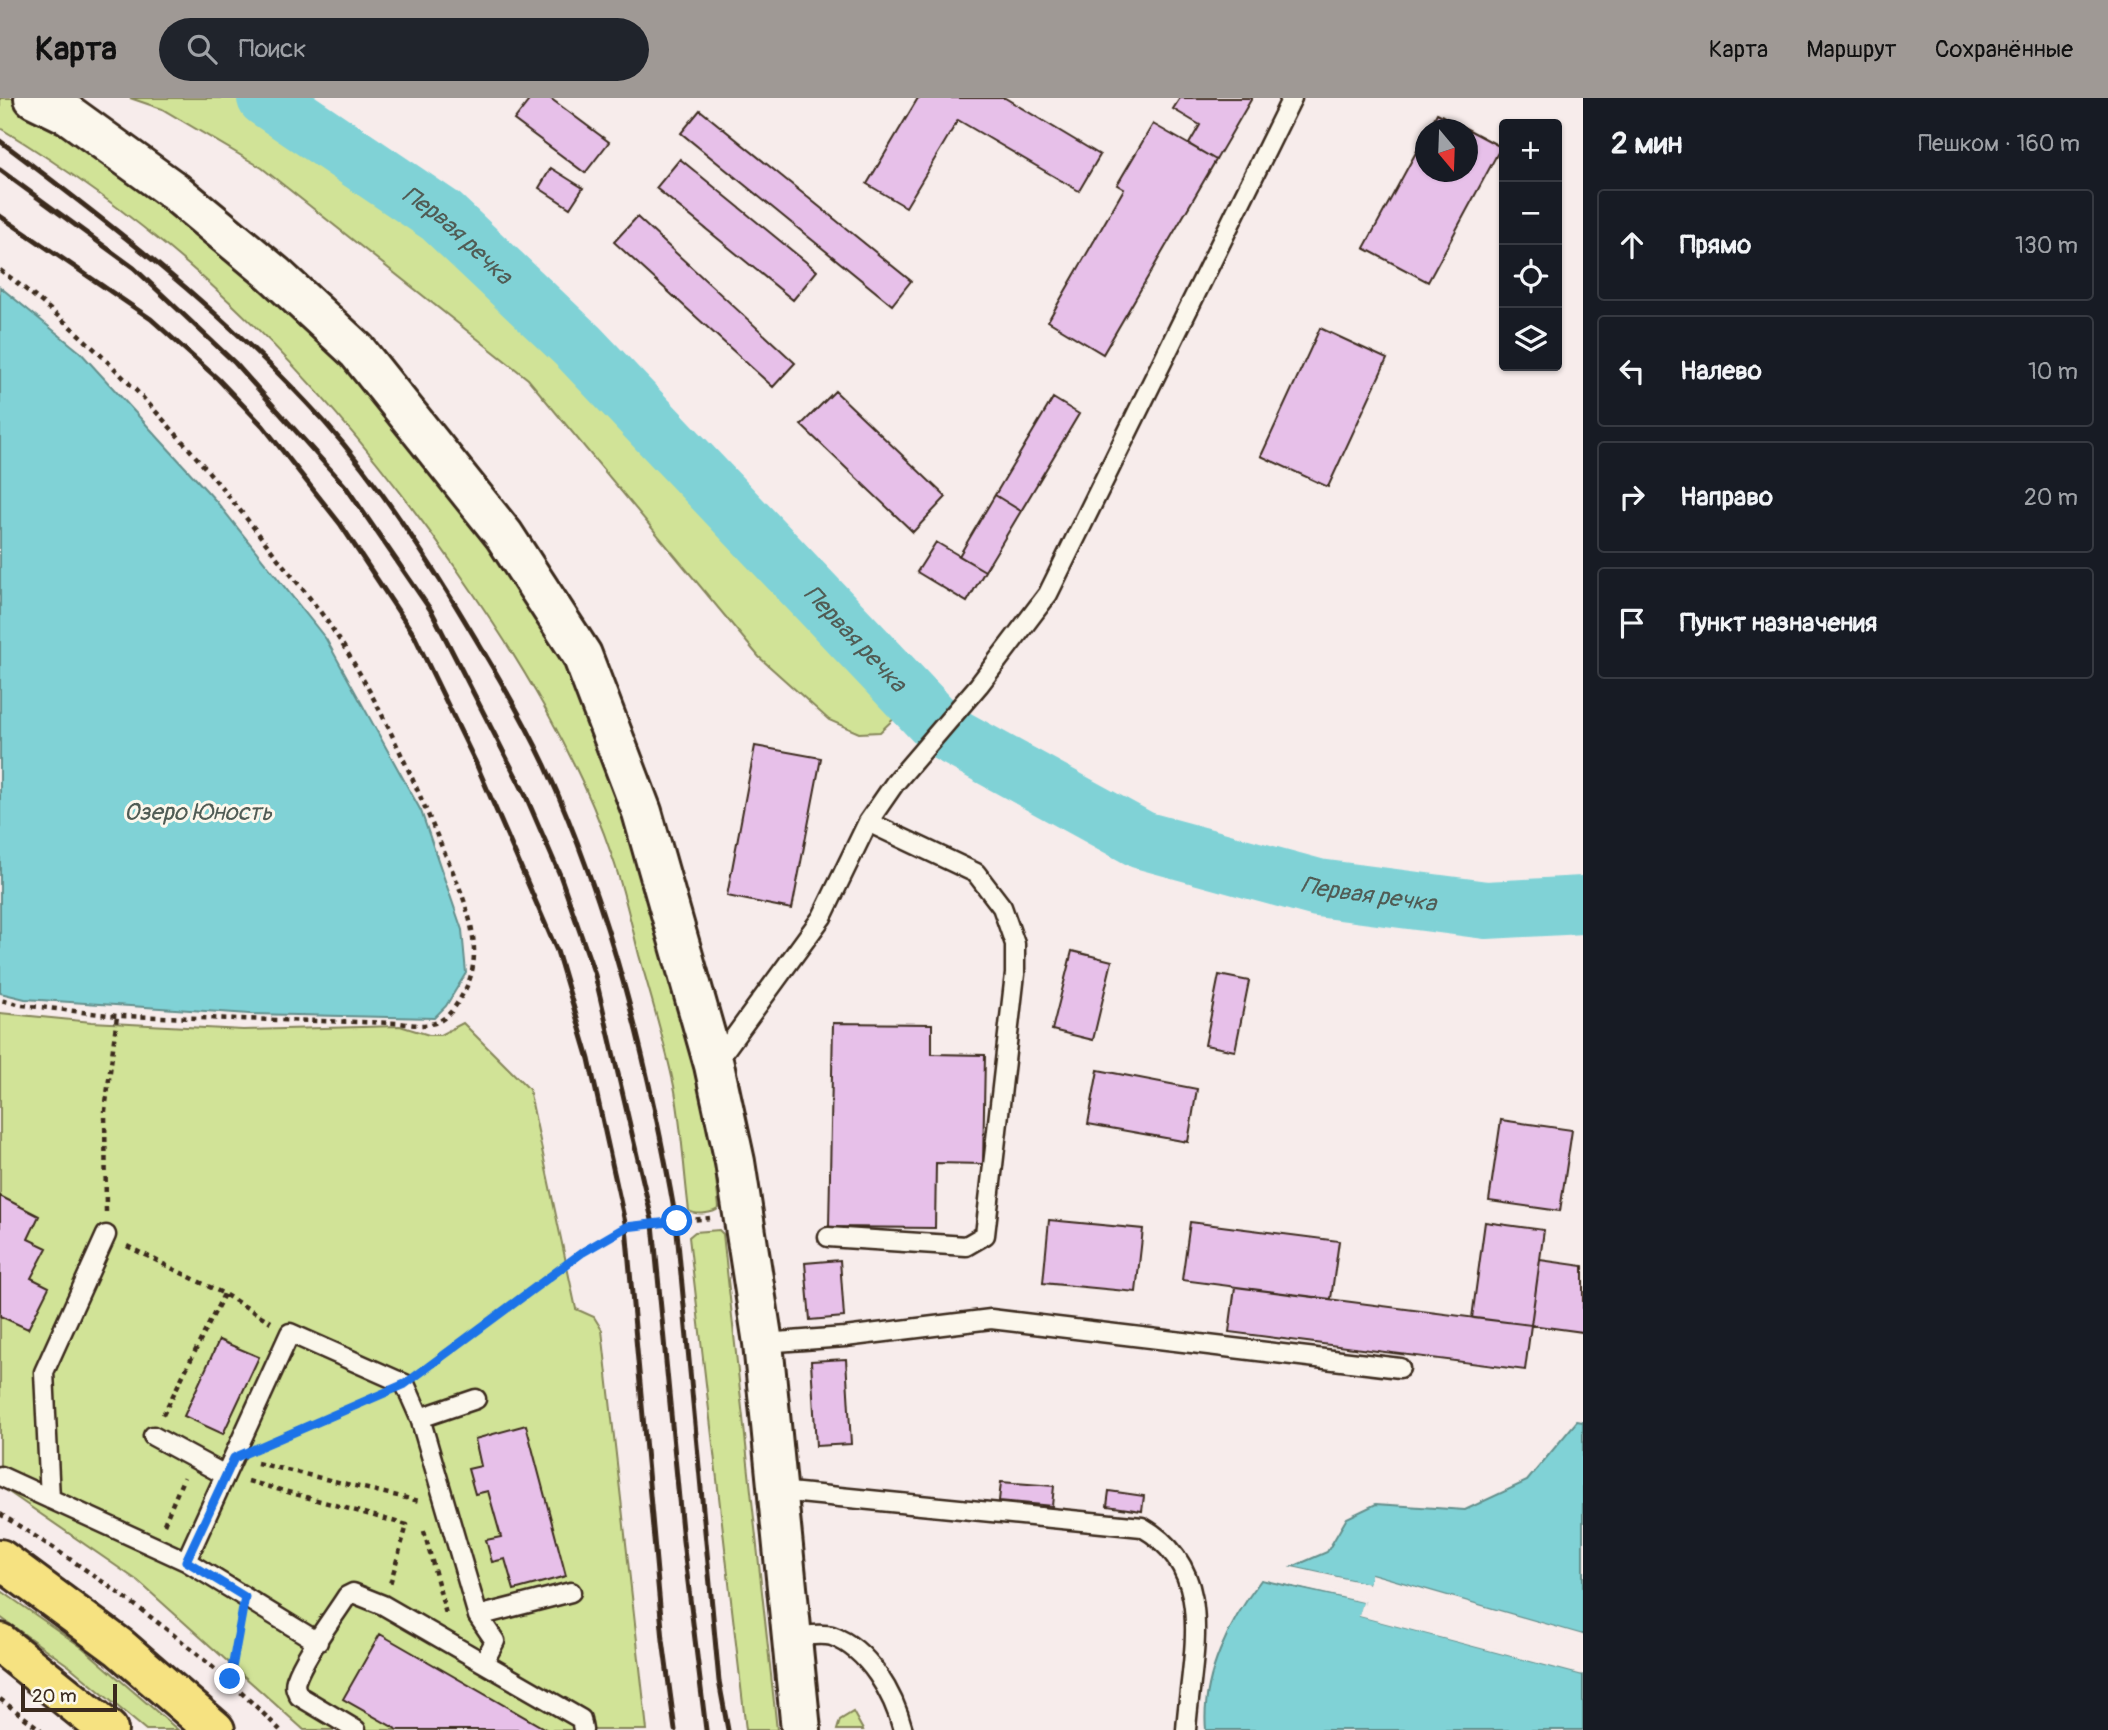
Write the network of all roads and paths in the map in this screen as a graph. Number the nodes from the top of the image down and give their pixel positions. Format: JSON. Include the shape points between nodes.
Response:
{"nodes":[{"id":1,"x":34,"y":98,"type":"edge"},
{"id":2,"x":1292,"y":98,"type":"edge"},
{"id":3,"x":0,"y":270,"type":"edge"},
{"id":4,"x":868,"y":822,"type":"junction"},
{"id":5,"x":0,"y":1000,"type":"edge"},
{"id":6,"x":117,"y":1016,"type":"junction"},
{"id":7,"x":714,"y":1065,"type":"junction"},
{"id":8,"x":106,"y":1191,"type":"dead end"},
{"id":9,"x":713,"y":1218,"type":"dead end"},
{"id":10,"x":106,"y":1235,"type":"joint"},
{"id":11,"x":828,"y":1237,"type":"dead end"},
{"id":12,"x":224,"y":1294,"type":"junction"},
{"id":13,"x":290,"y":1333,"type":"junction"},
{"id":14,"x":763,"y":1343,"type":"junction"},
{"id":15,"x":1400,"y":1368,"type":"dead end"},
{"id":16,"x":405,"y":1384,"type":"junction"},
{"id":17,"x":476,"y":1399,"type":"dead end"},
{"id":18,"x":420,"y":1418,"type":"junction"},
{"id":19,"x":153,"y":1436,"type":"joint"},
{"id":20,"x":192,"y":1457,"type":"junction"},
{"id":21,"x":234,"y":1458,"type":"junction"},
{"id":22,"x":225,"y":1475,"type":"junction"},
{"id":23,"x":0,"y":1476,"type":"edge"},
{"id":24,"x":779,"y":1491,"type":"junction"},
{"id":25,"x":50,"y":1499,"type":"junction"},
{"id":26,"x":447,"y":1507,"type":"junction"},
{"id":27,"x":0,"y":1514,"type":"edge"},
{"id":28,"x":153,"y":1548,"type":"junction"},
{"id":29,"x":0,"y":1559,"type":"edge"},
{"id":30,"x":186,"y":1561,"type":"junction"},
{"id":31,"x":571,"y":1592,"type":"dead end"},
{"id":32,"x":245,"y":1597,"type":"junction"},
{"id":33,"x":383,"y":1605,"type":"junction"},
{"id":34,"x":478,"y":1615,"type":"junction"},
{"id":35,"x":793,"y":1636,"type":"junction"},
{"id":36,"x":318,"y":1642,"type":"junction"},
{"id":37,"x":0,"y":1643,"type":"edge"},
{"id":38,"x":484,"y":1662,"type":"junction"},
{"id":39,"x":230,"y":1679,"type":"junction"},
{"id":40,"x":0,"y":1699,"type":"edge"},
{"id":41,"x":41,"y":1730,"type":"edge"},
{"id":42,"x":108,"y":1730,"type":"edge"},
{"id":43,"x":215,"y":1730,"type":"edge"},
{"id":44,"x":280,"y":1730,"type":"edge"},
{"id":45,"x":356,"y":1730,"type":"edge"},
{"id":46,"x":583,"y":1730,"type":"edge"},
{"id":47,"x":801,"y":1730,"type":"edge"},
{"id":48,"x":903,"y":1730,"type":"edge"},
{"id":49,"x":1186,"y":1730,"type":"edge"}],
"edges":[{"from":1,"to":7,"type":"street","via":[[69,115],[174,191],[357,351],[459,475],[525,565],[582,655],[612,730],[642,812]]},
{"from":2,"to":4,"type":"lane","via":[[1048,594]]},
{"from":3,"to":6,"type":"path","via":[[37,297],[229,494],[334,631],[422,800],[454,875],[476,947],[473,974],[452,1015],[425,1027]]},
{"from":4,"to":7,"type":"lane","via":[[822,917]]},
{"from":4,"to":11,"type":"lane","via":[[976,873],[1002,907],[1015,944],[1015,974],[985,1235],[966,1247]]},
{"from":5,"to":6,"type":"path"},
{"from":6,"to":8,"type":"path","via":[[105,1111]]},
{"from":7,"to":14,"type":"street","via":[[735,1162]]},
{"from":9,"to":16,"type":"path","via":[[626,1227],[583,1252]]},
{"from":10,"to":12,"type":"path"},
{"from":10,"to":25,"type":"lane","via":[[44,1372]]},
{"from":12,"to":13,"type":"path"},
{"from":12,"to":19,"type":"path"},
{"from":13,"to":16,"type":"lane"},
{"from":13,"to":21,"type":"lane"},
{"from":14,"to":15,"type":"lane","via":[[991,1319]]},
{"from":14,"to":24,"type":"street"},
{"from":16,"to":18,"type":"lane"},
{"from":16,"to":21,"type":"path"},
{"from":17,"to":18,"type":"lane"},
{"from":18,"to":26,"type":"lane"},
{"from":19,"to":20,"type":"lane"},
{"from":20,"to":22,"type":"lane"},
{"from":20,"to":28,"type":"path"},
{"from":21,"to":22,"type":"lane"},
{"from":21,"to":26,"type":"path"},
{"from":22,"to":30,"type":"lane"},
{"from":22,"to":33,"type":"path","via":[[407,1525]]},
{"from":23,"to":25,"type":"lane"},
{"from":24,"to":35,"type":"street"},
{"from":24,"to":49,"type":"lane","via":[[1142,1527],[1163,1540],[1181,1560],[1192,1586],[1195,1611]]},
{"from":25,"to":28,"type":"lane"},
{"from":26,"to":34,"type":"lane"},
{"from":27,"to":39,"type":"path","via":[[99,1579]]},
{"from":28,"to":30,"type":"lane"},
{"from":29,"to":43,"type":"highway","via":[[120,1647]]},
{"from":30,"to":32,"type":"lane"},
{"from":31,"to":34,"type":"lane"},
{"from":32,"to":36,"type":"lane"},
{"from":32,"to":39,"type":"path"},
{"from":33,"to":36,"type":"lane","via":[[359,1594],[346,1596]]},
{"from":33,"to":38,"type":"lane"},
{"from":34,"to":38,"type":"lane","via":[[495,1641]]},
{"from":35,"to":47,"type":"street"},
{"from":35,"to":48,"type":"lane","via":[[831,1636],[862,1656],[888,1691]]},
{"from":36,"to":45,"type":"lane","via":[[295,1688],[299,1696]]},
{"from":37,"to":42,"type":"highway"},
{"from":38,"to":46,"type":"lane","via":[[581,1719]]},
{"from":39,"to":44,"type":"path"},
{"from":40,"to":41,"type":"path"}]}
